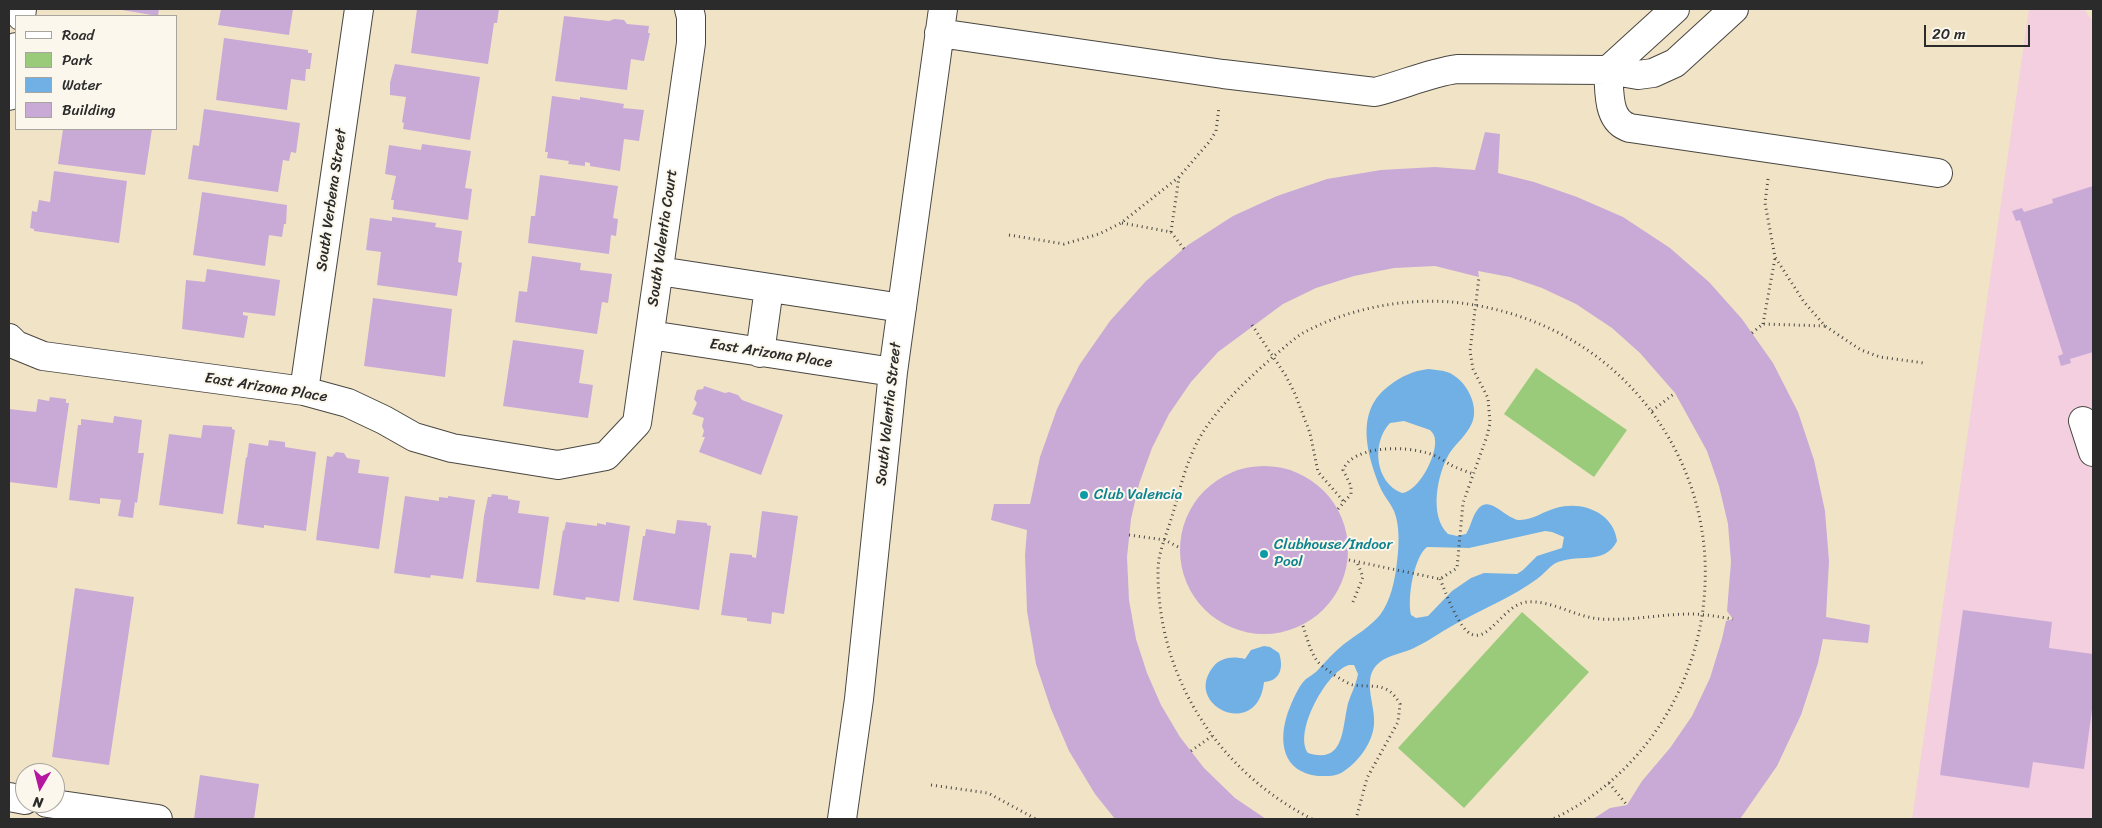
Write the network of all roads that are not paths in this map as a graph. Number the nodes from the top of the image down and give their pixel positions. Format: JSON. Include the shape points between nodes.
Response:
{"nodes":[{"id":1,"x":359,"y":9,"type":"edge"},
{"id":2,"x":688,"y":9,"type":"edge"},
{"id":3,"x":1675,"y":9,"type":"edge"},
{"id":4,"x":1734,"y":9,"type":"edge"},
{"id":5,"x":941,"y":21,"type":"edge"},
{"id":6,"x":15,"y":54,"type":"edge"},
{"id":7,"x":1608,"y":70,"type":"junction"},
{"id":8,"x":9,"y":96,"type":"edge"},
{"id":9,"x":1938,"y":173,"type":"dead end"},
{"id":10,"x":659,"y":271,"type":"junction"},
{"id":11,"x":769,"y":288,"type":"junction"},
{"id":12,"x":902,"y":308,"type":"junction"},
{"id":13,"x":650,"y":335,"type":"junction"},
{"id":14,"x":9,"y":338,"type":"edge"},
{"id":15,"x":760,"y":353,"type":"junction"},
{"id":16,"x":893,"y":372,"type":"junction"},
{"id":17,"x":304,"y":391,"type":"junction"},
{"id":18,"x":2083,"y":421,"type":"dead end"},
{"id":19,"x":2093,"y":452,"type":"edge"},
{"id":20,"x":606,"y":456,"type":"joint"},
{"id":21,"x":65,"y":806,"type":"edge"},
{"id":22,"x":158,"y":819,"type":"edge"},
{"id":23,"x":842,"y":819,"type":"edge"}],
"edges":[{"from":1,"to":17,"type":"street","name":"South Verbena Street"},
{"from":2,"to":10,"type":"street","name":"South Valentia Court","via":[[691,43]]},
{"from":3,"to":7,"type":"street"},
{"from":4,"to":7,"type":"street","via":[[1675,63],[1661,70],[1638,75]]},
{"from":5,"to":7,"type":"street","via":[[1036,48],[1363,92],[1395,88],[1457,68]]},
{"from":5,"to":12,"type":"street","name":"South Valentia Street"},
{"from":6,"to":8,"type":"street"},
{"from":7,"to":9,"type":"street","via":[[1612,110],[1623,126]]},
{"from":10,"to":11,"type":"street"},
{"from":10,"to":13,"type":"street","name":"South Valentia Court"},
{"from":11,"to":12,"type":"street"},
{"from":11,"to":15,"type":"street"},
{"from":12,"to":16,"type":"street","name":"South Valentia Street"},
{"from":13,"to":15,"type":"street","name":"East Arizona Place"},
{"from":13,"to":20,"type":"street","name":"South Valentia Court","via":[[637,423]]},
{"from":14,"to":17,"type":"street","name":"East Arizona Place","via":[[16,345],[43,356]]},
{"from":15,"to":16,"type":"street","name":"East Arizona Place"},
{"from":16,"to":23,"type":"street","name":"South Valentia Street","via":[[859,699]]},
{"from":17,"to":20,"type":"street","name":"East Arizona Place","via":[[348,403],[414,437],[452,448],[558,465]]},
{"from":18,"to":19,"type":"street"},
{"from":21,"to":22,"type":"street"}]}
